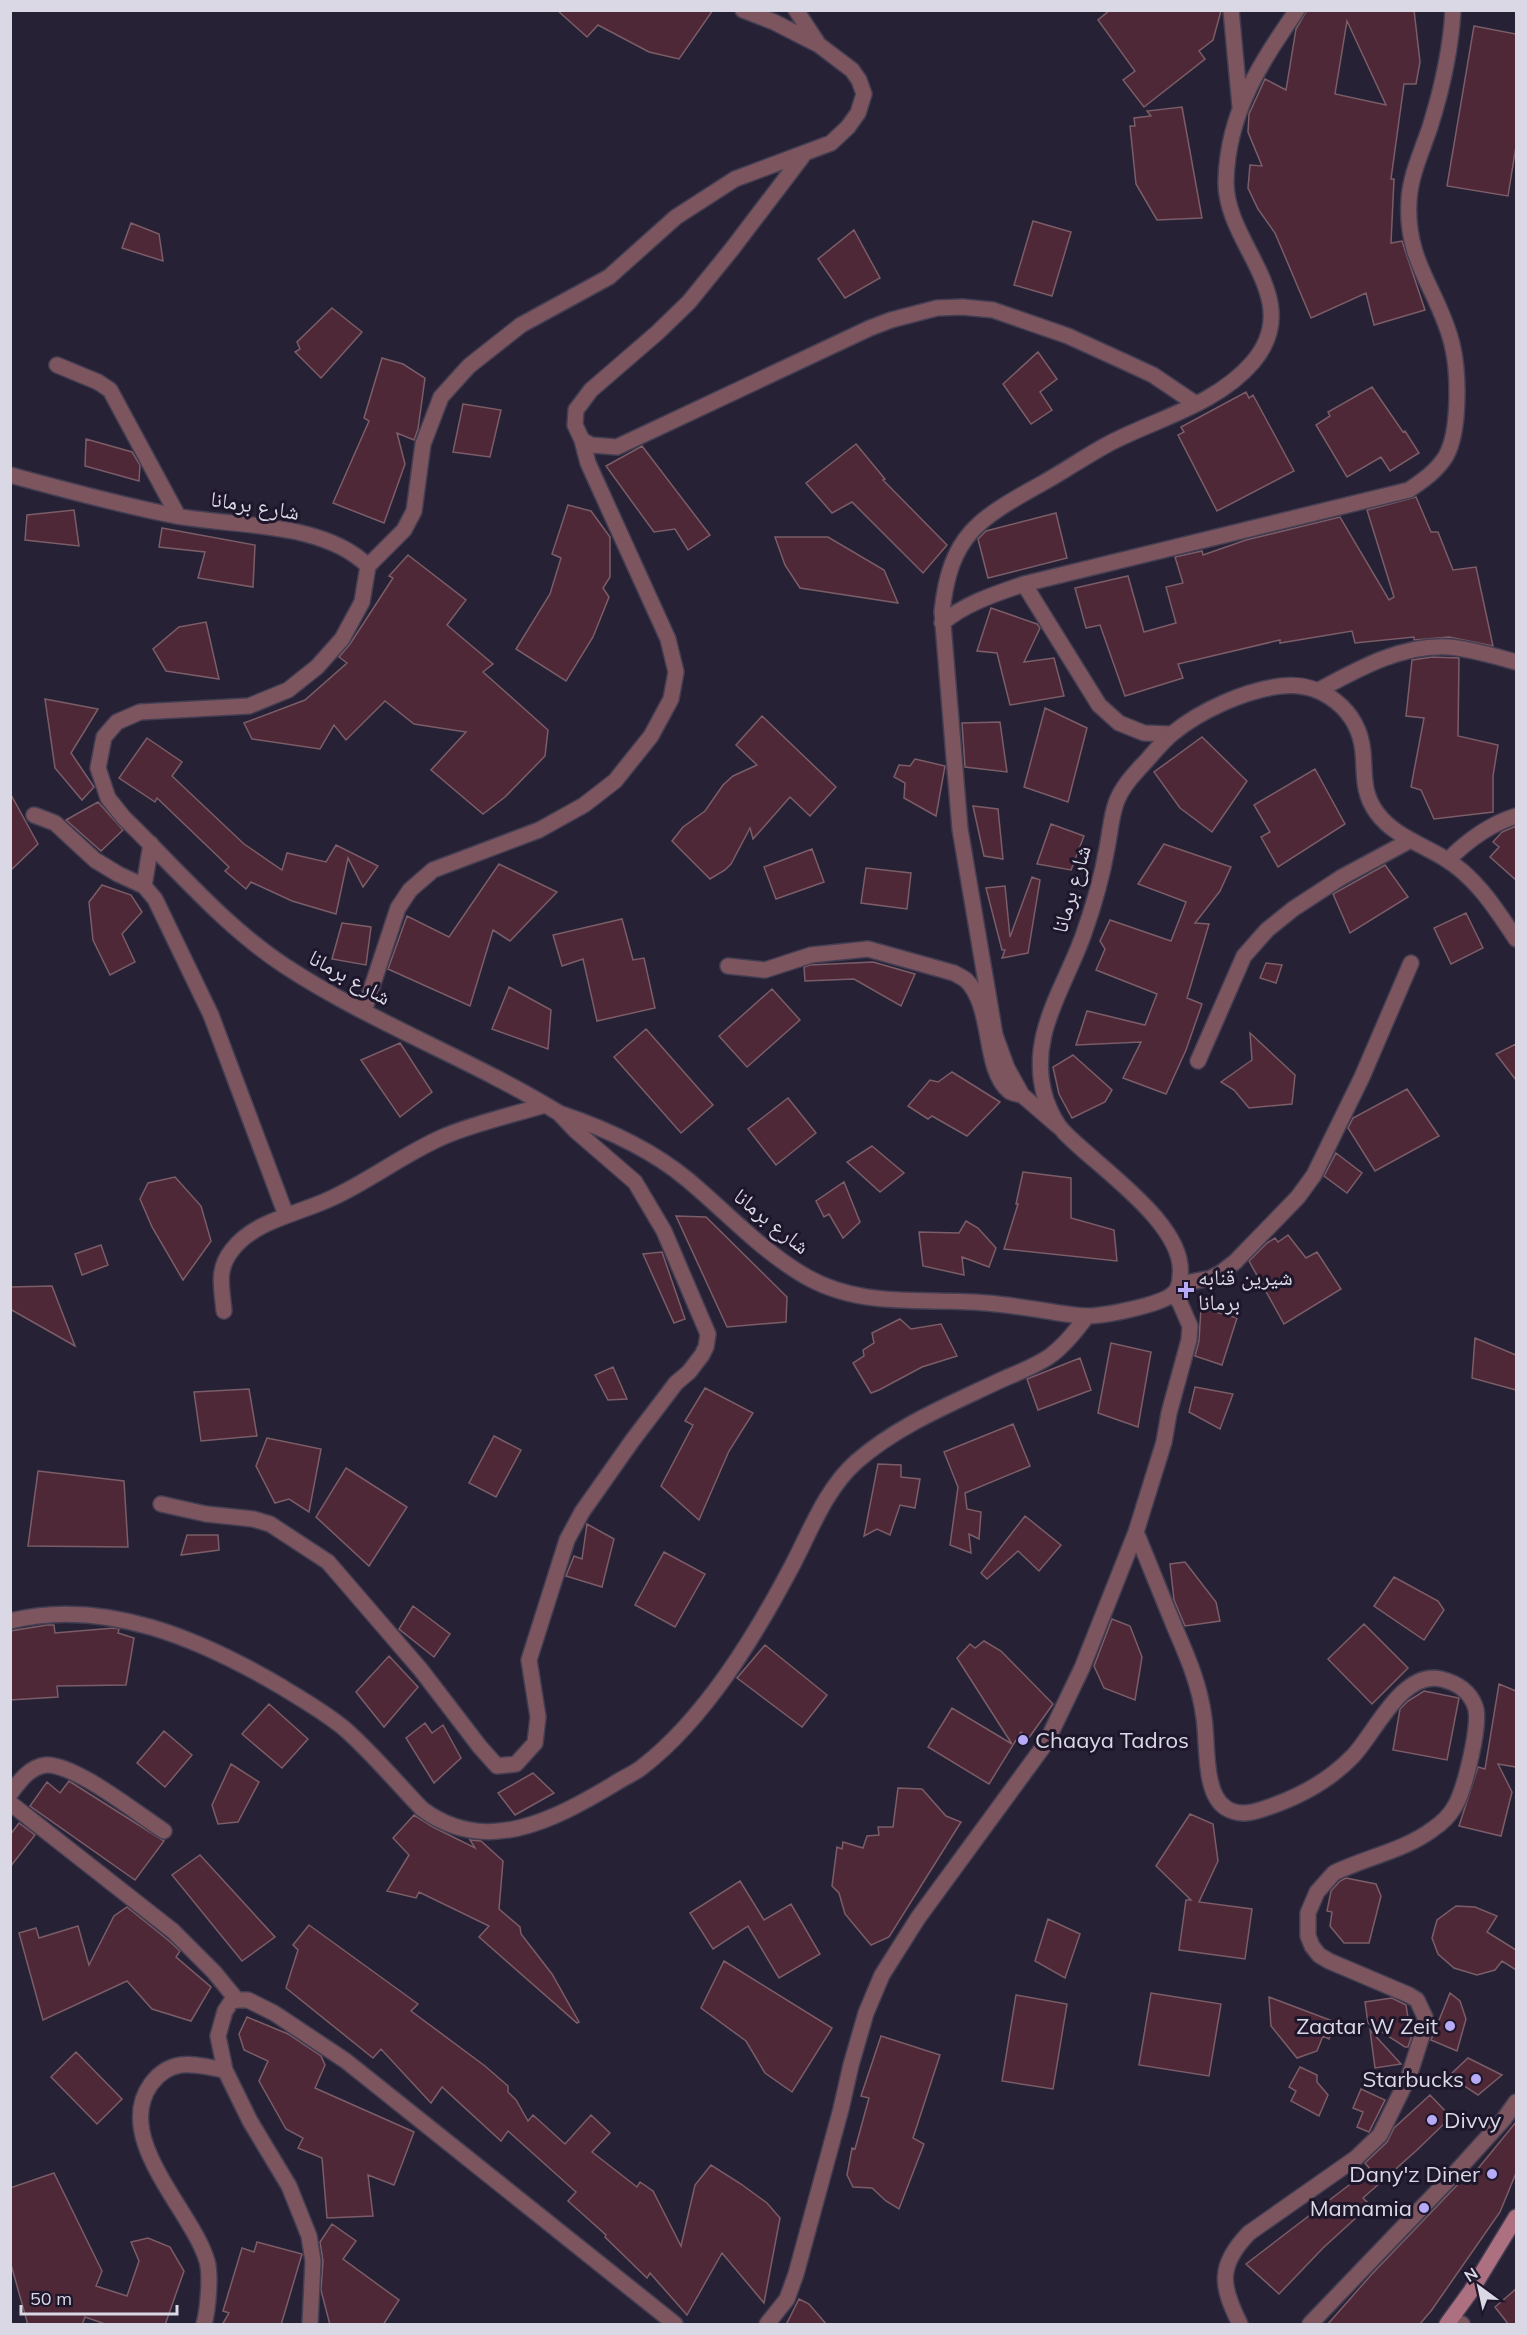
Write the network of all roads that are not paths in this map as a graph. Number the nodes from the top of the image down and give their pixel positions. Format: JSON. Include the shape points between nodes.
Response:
{"nodes":[{"id":1,"x":743,"y":10,"type":"edge"},
{"id":2,"x":795,"y":10,"type":"edge"},
{"id":3,"x":1231,"y":10,"type":"edge"},
{"id":4,"x":1297,"y":10,"type":"edge"},
{"id":5,"x":1453,"y":10,"type":"edge"},
{"id":6,"x":819,"y":45,"type":"junction"},
{"id":7,"x":1240,"y":109,"type":"junction"},
{"id":8,"x":805,"y":153,"type":"junction"},
{"id":9,"x":57,"y":365,"type":"dead end"},
{"id":10,"x":1196,"y":404,"type":"junction"},
{"id":11,"x":582,"y":440,"type":"junction"},
{"id":12,"x":10,"y":475,"type":"edge"},
{"id":13,"x":178,"y":516,"type":"junction"},
{"id":14,"x":368,"y":566,"type":"junction"},
{"id":15,"x":1024,"y":584,"type":"junction"},
{"id":16,"x":942,"y":623,"type":"junction"},
{"id":17,"x":1516,"y":662,"type":"edge"},
{"id":18,"x":1319,"y":690,"type":"junction"},
{"id":19,"x":1170,"y":735,"type":"junction"},
{"id":20,"x":34,"y":816,"type":"dead end"},
{"id":21,"x":1516,"y":816,"type":"edge"},
{"id":22,"x":1409,"y":841,"type":"junction"},
{"id":23,"x":151,"y":844,"type":"junction"},
{"id":24,"x":1448,"y":860,"type":"junction"},
{"id":25,"x":144,"y":886,"type":"junction"},
{"id":26,"x":1516,"y":939,"type":"edge"},
{"id":27,"x":1411,"y":963,"type":"dead end"},
{"id":28,"x":728,"y":966,"type":"dead end"},
{"id":29,"x":364,"y":1011,"type":"junction"},
{"id":30,"x":1198,"y":1061,"type":"dead end"},
{"id":31,"x":1022,"y":1095,"type":"junction"},
{"id":32,"x":545,"y":1105,"type":"junction"},
{"id":33,"x":559,"y":1113,"type":"junction"},
{"id":34,"x":1062,"y":1130,"type":"junction"},
{"id":35,"x":286,"y":1215,"type":"junction"},
{"id":36,"x":1177,"y":1289,"type":"junction"},
{"id":37,"x":224,"y":1311,"type":"dead end"},
{"id":38,"x":1087,"y":1316,"type":"junction"},
{"id":39,"x":161,"y":1504,"type":"dead end"},
{"id":40,"x":1136,"y":1532,"type":"junction"},
{"id":41,"x":10,"y":1621,"type":"edge"},
{"id":42,"x":10,"y":1794,"type":"edge"},
{"id":43,"x":10,"y":1803,"type":"edge"},
{"id":44,"x":164,"y":1831,"type":"dead end"},
{"id":45,"x":237,"y":2000,"type":"junction"},
{"id":46,"x":225,"y":2070,"type":"junction"},
{"id":47,"x":1516,"y":2102,"type":"edge"},
{"id":48,"x":1516,"y":2217,"type":"edge"},
{"id":49,"x":1453,"y":2323,"type":"edge"},
{"id":50,"x":204,"y":2325,"type":"edge"},
{"id":51,"x":310,"y":2325,"type":"edge"},
{"id":52,"x":675,"y":2325,"type":"edge"},
{"id":53,"x":767,"y":2325,"type":"edge"},
{"id":54,"x":1240,"y":2325,"type":"edge"},
{"id":55,"x":1310,"y":2325,"type":"edge"}],
"edges":[{"from":1,"to":6,"type":"street"},
{"from":2,"to":6,"type":"street"},
{"from":3,"to":7,"type":"street"},
{"from":4,"to":7,"type":"street","via":[[1261,63]]},
{"from":5,"to":15,"type":"street","via":[[1436,107],[1413,177],[1408,219],[1412,248],[1452,344],[1458,385],[1455,423],[1446,456],[1429,476],[1409,490]]},
{"from":6,"to":8,"type":"street","via":[[852,70],[864,94],[848,127],[831,143]]},
{"from":7,"to":10,"type":"street","via":[[1230,143],[1226,182],[1229,206],[1269,295],[1271,328],[1253,361]]},
{"from":8,"to":11,"type":"street","via":[[688,302],[591,390],[576,410],[575,426]]},
{"from":8,"to":14,"type":"street","via":[[735,178],[676,216],[609,277],[521,326],[469,366],[441,397],[423,444],[414,511],[404,530]]},
{"from":9,"to":13,"type":"street","via":[[110,390]]},
{"from":10,"to":11,"type":"street","via":[[1153,375],[1068,336],[993,310],[937,308],[870,328],[617,447],[591,445]]},
{"from":10,"to":16,"type":"street","via":[[1113,442],[979,522],[954,558],[944,586]]},
{"from":11,"to":29,"type":"street","via":[[588,464],[668,639],[676,672],[671,699],[651,736],[615,781],[584,805],[539,830],[433,870],[410,890],[398,909]]},
{"from":12,"to":13,"type":"street","name":"شارع برمانا"},
{"from":13,"to":14,"type":"street","name":"شارع برمانا","via":[[282,528],[356,554]]},
{"from":14,"to":23,"type":"street","name":"شارع برمانا","via":[[362,602],[342,639],[317,667],[288,690],[249,706],[140,712],[117,722],[104,737],[98,768],[108,798]]},
{"from":15,"to":16,"type":"street","via":[[958,610]]},
{"from":15,"to":19,"type":"street","via":[[1099,705],[1119,723],[1135,730]]},
{"from":16,"to":31,"type":"street","via":[[962,840],[995,1035]]},
{"from":17,"to":18,"type":"street","via":[[1475,650],[1422,648],[1368,663]]},
{"from":18,"to":19,"type":"street","name":"شارع برمانا","via":[[1279,686],[1260,691],[1228,701]]},
{"from":18,"to":22,"type":"street","name":"شارع برمانا","via":[[1350,714],[1359,732],[1368,798],[1379,816]]},
{"from":19,"to":34,"type":"street","name":"شارع برمانا","via":[[1129,779],[1116,802],[1084,934],[1042,1034],[1041,1074],[1046,1099]]},
{"from":20,"to":25,"type":"street","via":[[55,823],[95,860]]},
{"from":21,"to":24,"type":"street","via":[[1471,839]]},
{"from":22,"to":24,"type":"street","name":"شارع برمانا"},
{"from":22,"to":30,"type":"street","via":[[1342,877],[1268,930],[1244,956]]},
{"from":23,"to":25,"type":"street"},
{"from":23,"to":29,"type":"street","name":"شارع برمانا","via":[[247,939],[286,967]]},
{"from":24,"to":26,"type":"street","name":"شارع برمانا","via":[[1487,895]]},
{"from":25,"to":35,"type":"street","via":[[155,899],[212,1015]]},
{"from":27,"to":36,"type":"street","via":[[1314,1175],[1235,1262],[1211,1278]]},
{"from":28,"to":31,"type":"street","via":[[765,970],[812,955],[868,949],[954,973],[966,981],[977,998],[993,1064],[1003,1084],[1010,1092]]},
{"from":29,"to":32,"type":"street","name":"شارع برمانا"},
{"from":31,"to":34,"type":"street"},
{"from":32,"to":33,"type":"street","name":"شارع برمانا"},
{"from":32,"to":35,"type":"street","via":[[445,1136],[333,1198]]},
{"from":33,"to":38,"type":"street","name":"شارع برمانا","via":[[649,1152],[763,1245],[817,1282],[871,1299],[984,1303]]},
{"from":33,"to":39,"type":"street","via":[[635,1182],[664,1231],[708,1334],[702,1355],[632,1441],[567,1540],[530,1660],[538,1717],[535,1743],[516,1764],[497,1766],[328,1562],[270,1524]]},
{"from":34,"to":36,"type":"street","name":"شارع برمانا","via":[[1121,1182],[1168,1234],[1179,1256]]},
{"from":35,"to":37,"type":"street","via":[[251,1232],[232,1249],[221,1267]]},
{"from":36,"to":38,"type":"street","name":"شارع برمانا","via":[[1148,1306]]},
{"from":36,"to":40,"type":"street","via":[[1190,1326],[1189,1340],[1164,1442]]},
{"from":38,"to":41,"type":"street","via":[[1049,1356],[906,1426],[854,1464],[823,1504],[743,1650],[672,1740],[640,1769],[540,1822],[491,1833],[462,1830],[433,1817],[328,1716],[247,1666],[180,1637],[116,1618],[83,1614]]},
{"from":40,"to":53,"type":"street","via":[[1082,1668],[1046,1743],[918,1918],[882,1975],[866,2013],[796,2274],[787,2299]]},
{"from":40,"to":54,"type":"street","via":[[1193,1667],[1204,1716],[1213,1793],[1225,1807],[1243,1814],[1262,1810],[1296,1798],[1327,1779],[1353,1755],[1393,1701],[1420,1681],[1437,1678],[1454,1683],[1468,1693],[1476,1708],[1477,1724],[1461,1794],[1444,1820],[1423,1836],[1334,1873],[1312,1902],[1308,1936],[1319,1955],[1409,1995],[1422,2008],[1425,2026],[1415,2062],[1380,2135],[1356,2158],[1236,2246],[1225,2281],[1227,2299]]},
{"from":42,"to":44,"type":"street","via":[[34,1769],[64,1768]]},
{"from":43,"to":45,"type":"street","via":[[173,1931]]},
{"from":45,"to":46,"type":"street","via":[[225,2011],[218,2036]]},
{"from":45,"to":52,"type":"street","via":[[248,2000],[274,2013],[346,2061]]},
{"from":46,"to":50,"type":"street","via":[[175,2064],[158,2074],[148,2088],[140,2112],[140,2133],[208,2263]]},
{"from":46,"to":51,"type":"street","via":[[288,2186],[309,2236],[314,2260]]},
{"from":47,"to":55,"type":"street","via":[[1448,2181]]},
{"from":48,"to":49,"type":"main road"}]}
